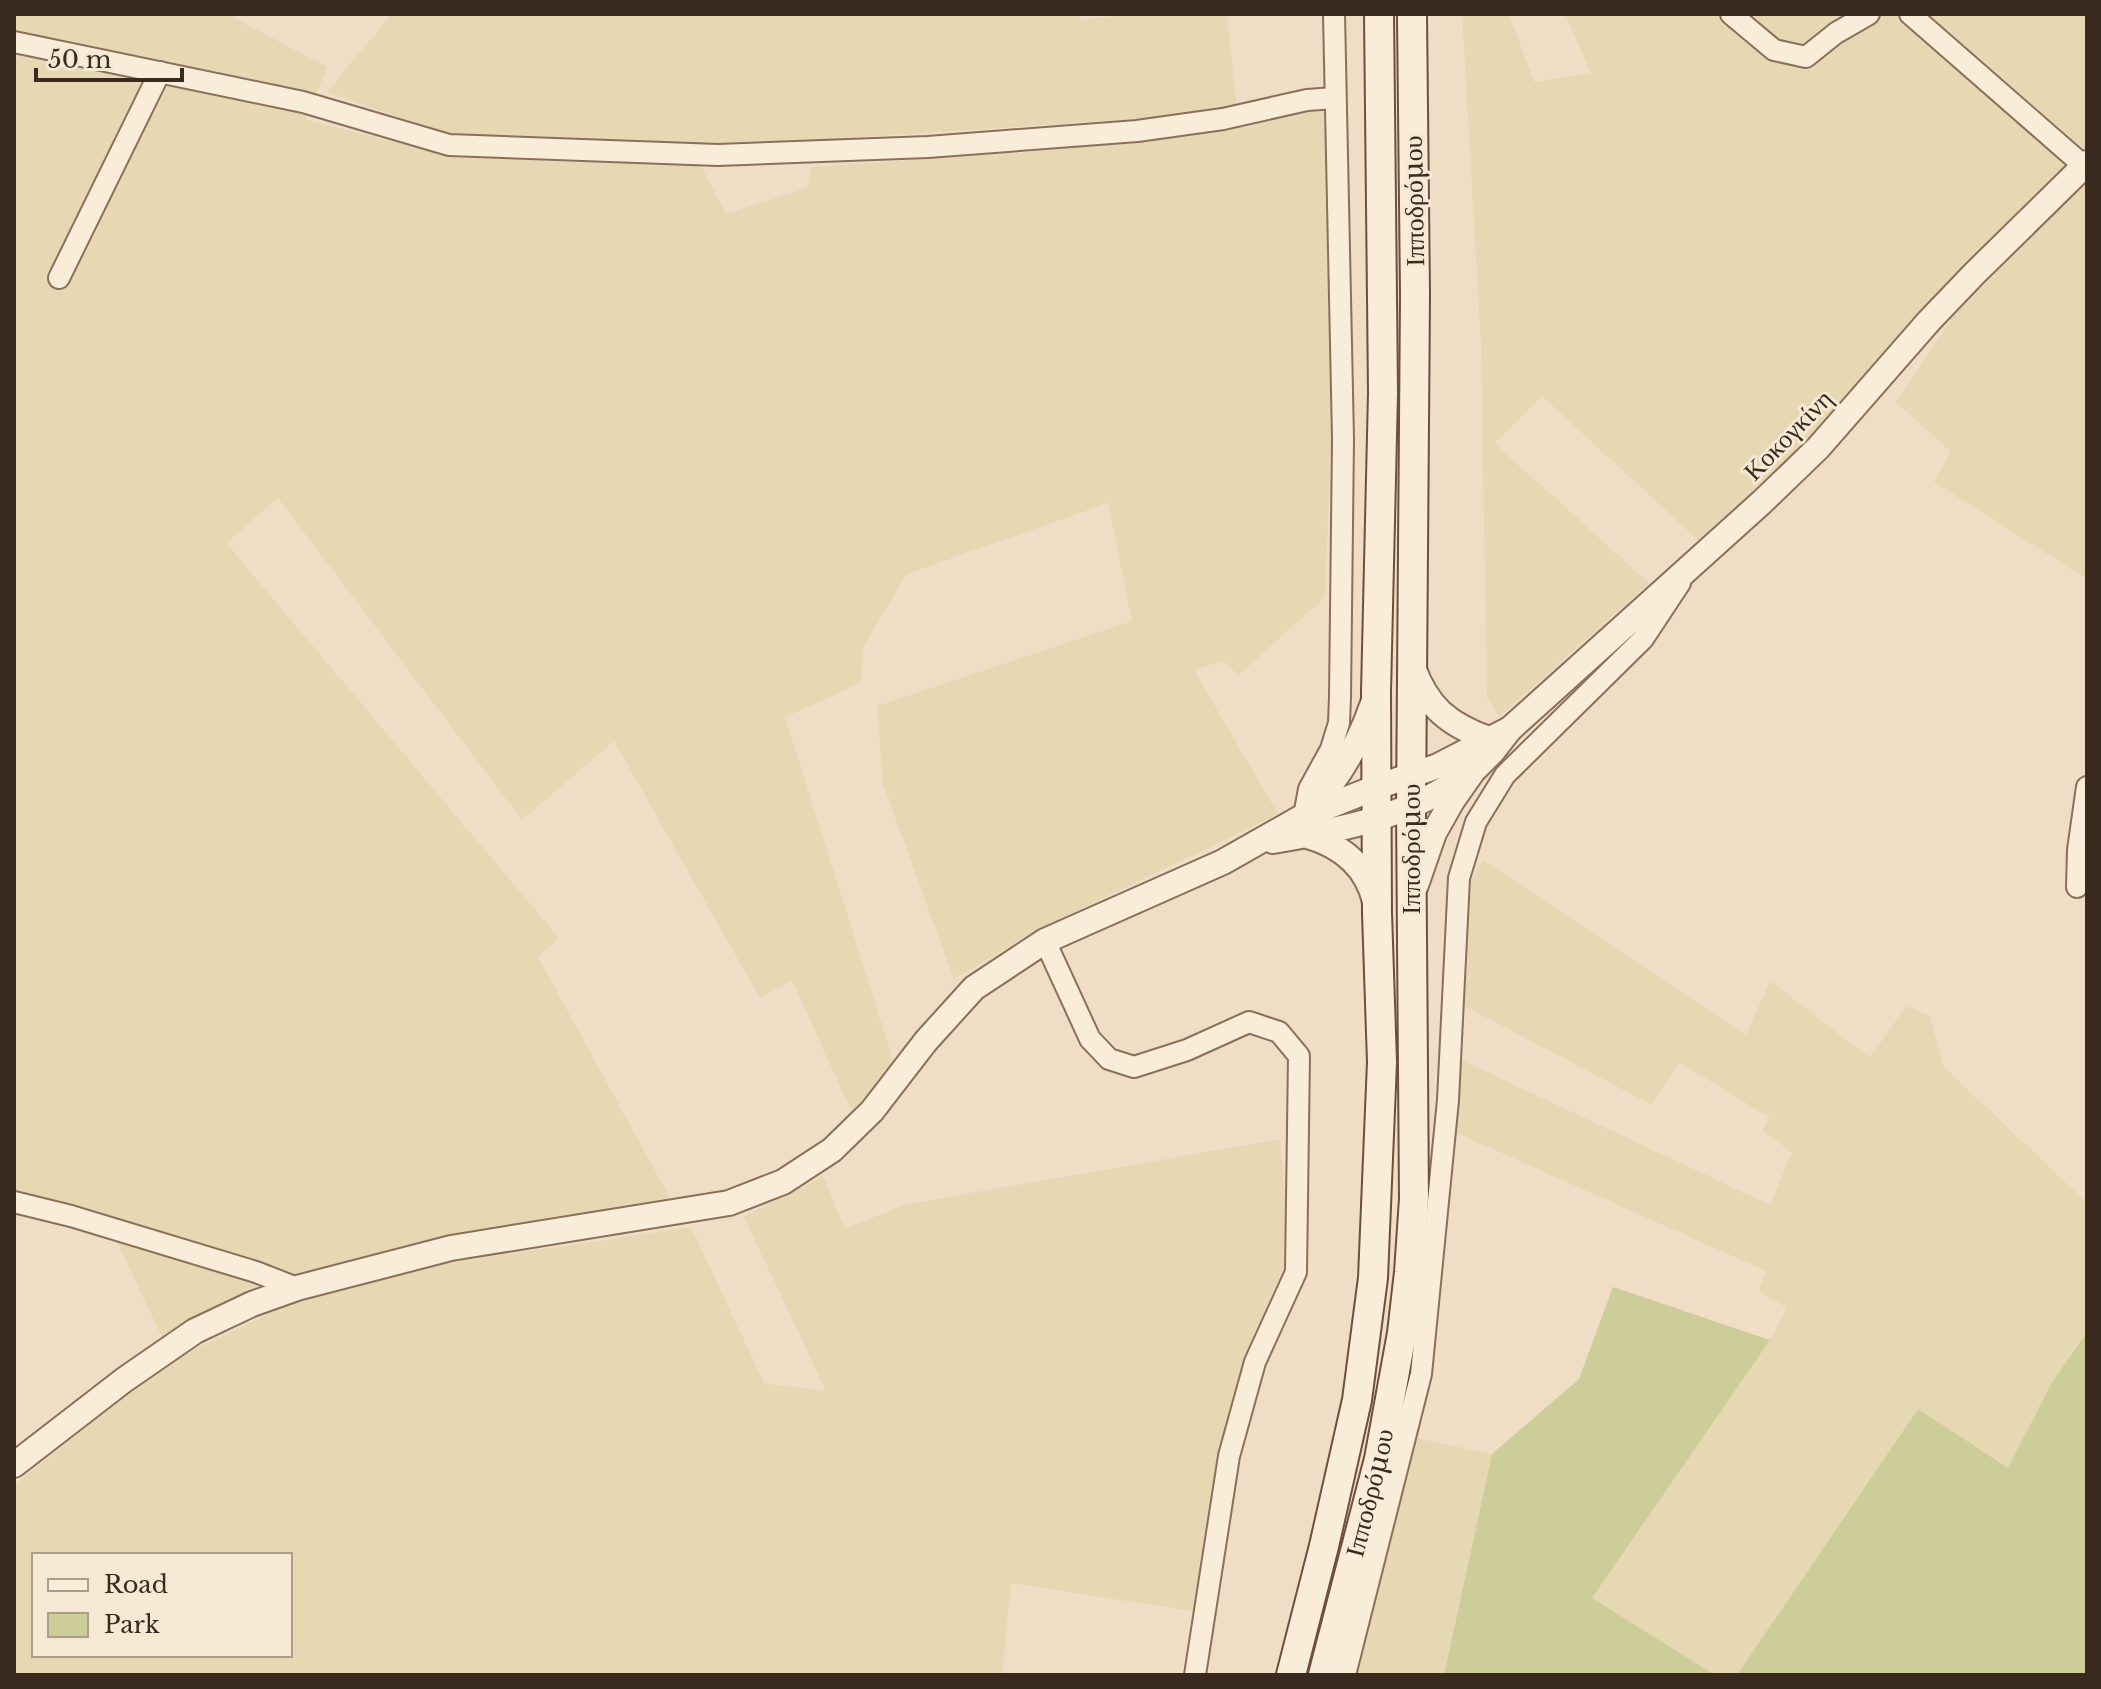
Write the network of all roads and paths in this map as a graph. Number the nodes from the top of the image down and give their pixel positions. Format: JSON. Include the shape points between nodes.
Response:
{"nodes":[{"id":1,"x":1334,"y":14,"type":"edge"},
{"id":2,"x":1379,"y":14,"type":"edge"},
{"id":3,"x":1412,"y":14,"type":"edge"},
{"id":4,"x":1731,"y":14,"type":"edge"},
{"id":5,"x":1869,"y":14,"type":"edge"},
{"id":6,"x":1910,"y":14,"type":"edge"},
{"id":7,"x":14,"y":42,"type":"edge"},
{"id":8,"x":160,"y":72,"type":"junction"},
{"id":9,"x":1335,"y":98,"type":"junction"},
{"id":10,"x":2085,"y":164,"type":"edge"},
{"id":11,"x":59,"y":278,"type":"dead end"},
{"id":12,"x":1694,"y":563,"type":"junction"},
{"id":13,"x":1411,"y":663,"type":"junction"},
{"id":14,"x":1376,"y":692,"type":"junction"},
{"id":15,"x":1499,"y":734,"type":"junction"},
{"id":16,"x":1473,"y":771,"type":"junction"},
{"id":17,"x":1411,"y":775,"type":"junction"},
{"id":18,"x":1377,"y":787,"type":"junction"},
{"id":19,"x":2087,"y":787,"type":"edge"},
{"id":20,"x":1411,"y":807,"type":"junction"},
{"id":21,"x":1377,"y":820,"type":"junction"},
{"id":22,"x":1305,"y":826,"type":"junction"},
{"id":23,"x":2077,"y":887,"type":"dead end"},
{"id":24,"x":1411,"y":902,"type":"junction"},
{"id":25,"x":1377,"y":913,"type":"junction"},
{"id":26,"x":1045,"y":941,"type":"junction"},
{"id":27,"x":14,"y":1202,"type":"edge"},
{"id":28,"x":297,"y":1288,"type":"junction"},
{"id":29,"x":14,"y":1465,"type":"edge"},
{"id":30,"x":1195,"y":1675,"type":"edge"},
{"id":31,"x":1291,"y":1675,"type":"edge"},
{"id":32,"x":1323,"y":1675,"type":"edge"},
{"id":33,"x":1345,"y":1675,"type":"edge"}],
"edges":[{"from":1,"to":9,"type":"street"},
{"from":2,"to":14,"type":"main road","name":"Ιπποδρόμου","via":[[1383,393]]},
{"from":3,"to":13,"type":"main road","name":"Ιπποδρόμου"},
{"from":4,"to":5,"type":"street","via":[[1774,50],[1806,57]]},
{"from":6,"to":10,"type":"street"},
{"from":7,"to":8,"type":"street"},
{"from":8,"to":9,"type":"street","via":[[303,102],[449,145],[718,155],[928,147],[1137,131]]},
{"from":8,"to":11,"type":"street"},
{"from":9,"to":22,"type":"street","via":[[1343,439],[1339,723],[1309,789]]},
{"from":10,"to":12,"type":"street","name":"Κοκογκίνη","via":[[1929,321],[1818,448]]},
{"from":12,"to":15,"type":"street","name":"Κοκογκίνη"},
{"from":12,"to":33,"type":"street","via":[[1643,639],[1505,775],[1476,822],[1459,878],[1448,1100],[1421,1374]]},
{"from":13,"to":15,"type":"street","via":[[1419,685],[1448,719],[1467,731]]},
{"from":13,"to":17,"type":"main road","name":"Ιπποδρόμου"},
{"from":14,"to":18,"type":"main road","name":"Ιπποδρόμου"},
{"from":14,"to":22,"type":"street","via":[[1349,759]]},
{"from":15,"to":16,"type":"street","via":[[1493,751]]},
{"from":15,"to":17,"type":"street"},
{"from":16,"to":20,"type":"street"},
{"from":16,"to":24,"type":"street","via":[[1434,833]]},
{"from":17,"to":18,"type":"street"},
{"from":17,"to":20,"type":"main road","name":"Ιπποδρόμου"},
{"from":18,"to":21,"type":"main road","name":"Ιπποδρόμου"},
{"from":18,"to":22,"type":"street"},
{"from":19,"to":23,"type":"street"},
{"from":20,"to":21,"type":"street"},
{"from":20,"to":24,"type":"main road","name":"Ιπποδρόμου"},
{"from":21,"to":22,"type":"street"},
{"from":21,"to":25,"type":"main road","name":"Ιπποδρόμου"},
{"from":22,"to":25,"type":"street","via":[[1347,854],[1362,871]]},
{"from":22,"to":26,"type":"street"},
{"from":24,"to":32,"type":"main road","name":"Ιπποδρόμου","via":[[1414,1199],[1409,1272],[1379,1459]]},
{"from":25,"to":31,"type":"main road","name":"Ιπποδρόμου","via":[[1382,1062],[1373,1278],[1357,1400]]},
{"from":26,"to":28,"type":"street","via":[[974,988],[872,1111],[832,1150],[783,1182],[729,1203],[451,1248]]},
{"from":26,"to":30,"type":"street","via":[[1090,1039],[1109,1059],[1134,1067],[1249,1022],[1279,1032],[1299,1056],[1296,1272],[1255,1362],[1229,1456]]},
{"from":27,"to":28,"type":"street"},
{"from":28,"to":29,"type":"street","via":[[195,1331]]}]}
